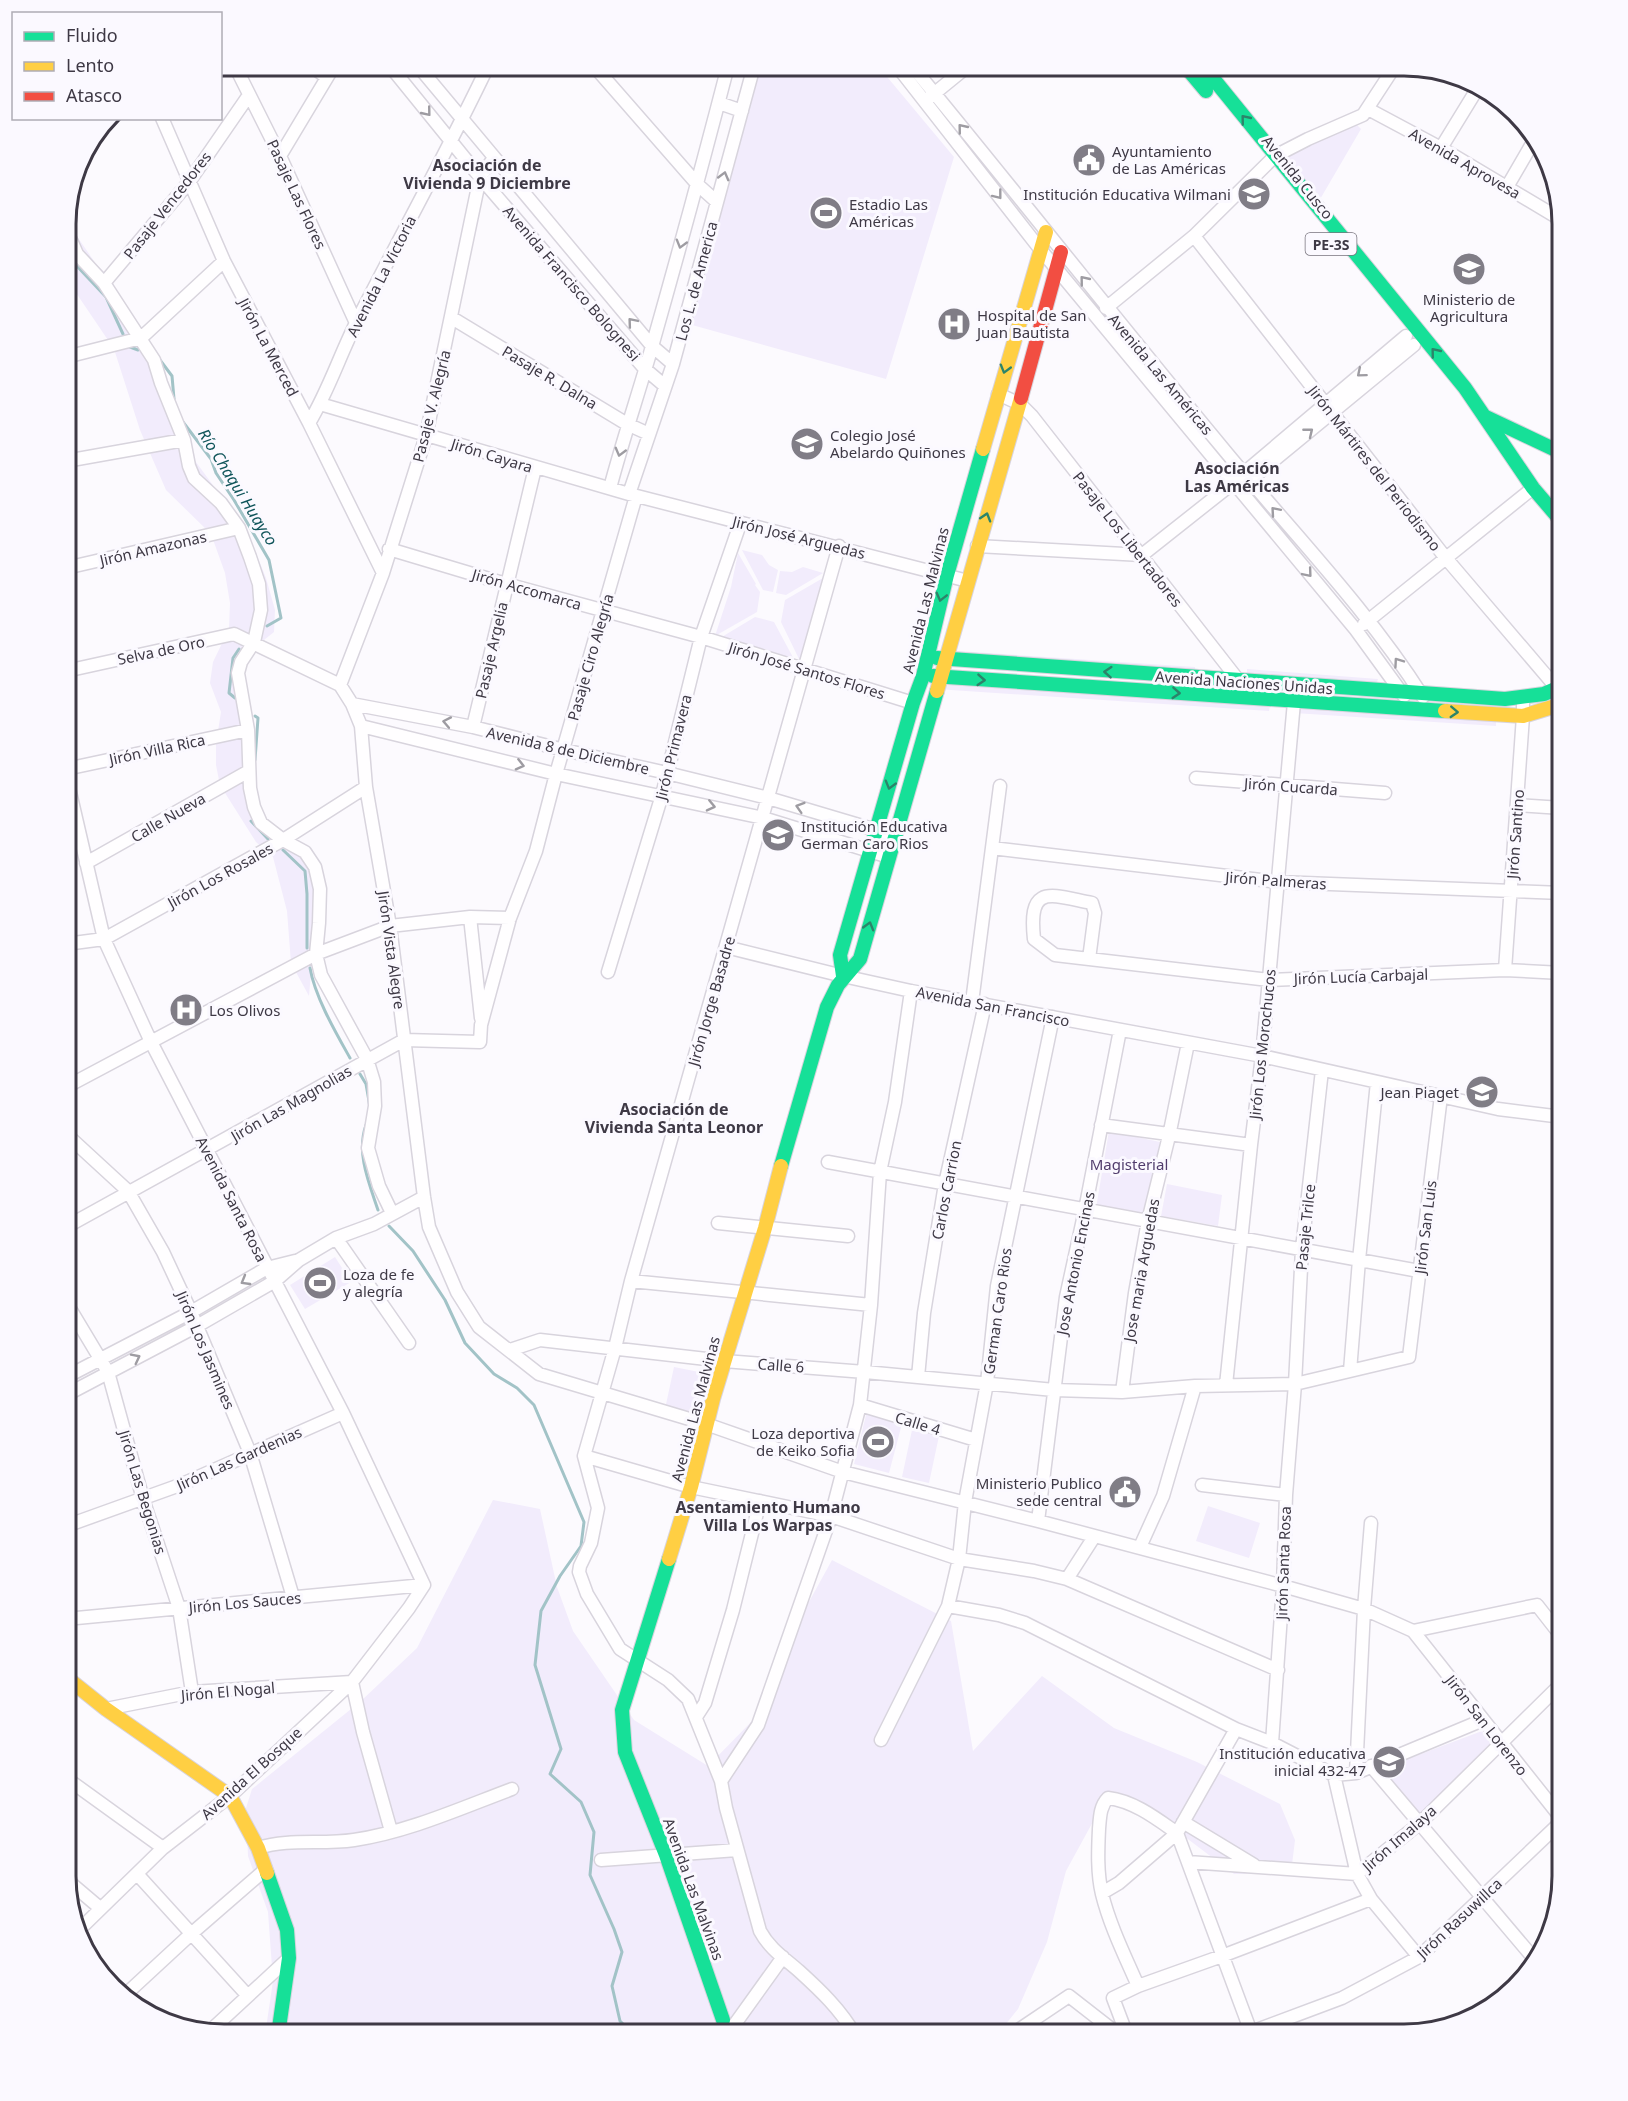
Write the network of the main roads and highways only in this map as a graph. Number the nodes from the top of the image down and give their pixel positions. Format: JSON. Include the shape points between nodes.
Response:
{"nodes":[{"id":1,"x":1195,"y":77,"type":"edge"},
{"id":2,"x":1211,"y":77,"type":"edge"},
{"id":3,"x":1271,"y":160,"type":"junction"},
{"id":4,"x":1046,"y":232,"type":"road end"},
{"id":5,"x":1062,"y":252,"type":"road end"},
{"id":6,"x":1482,"y":415,"type":"junction"},
{"id":7,"x":1552,"y":448,"type":"edge"},
{"id":8,"x":1552,"y":510,"type":"edge"},
{"id":9,"x":927,"y":657,"type":"junction"},
{"id":10,"x":947,"y":660,"type":"junction"},
{"id":11,"x":923,"y":676,"type":"junction"},
{"id":12,"x":942,"y":677,"type":"junction"},
{"id":13,"x":1552,"y":695,"type":"edge"},
{"id":14,"x":1552,"y":699,"type":"edge"},
{"id":15,"x":843,"y":976,"type":"junction"},
{"id":16,"x":76,"y":1685,"type":"edge"},
{"id":17,"x":723,"y":2020,"type":"dead end"},
{"id":18,"x":280,"y":2024,"type":"edge"}],
"edges":[{"from":1,"to":3,"type":"main road","name":"Avenida Cusco","number":"PE-3S"},
{"from":3,"to":2,"type":"main road","name":"Avenida Cusco","number":"PE-3S","one_way":true},
{"from":6,"to":3,"type":"main road","name":"Avenida Cusco","number":"PE-3S","one_way":true,"via":[[1465,388]]},
{"from":3,"to":6,"type":"main road","name":"Avenida Cusco","number":"PE-3S","via":[[1410,341],[1463,402]]},
{"from":4,"to":9,"type":"main road","name":"Avenida Las Malvinas","one_way":true},
{"from":10,"to":5,"type":"main road","name":"Avenida Las Malvinas","one_way":true},
{"from":6,"to":7,"type":"main road"},
{"from":6,"to":8,"type":"main road","name":"Avenida Cusco","number":"PE-3S"},
{"from":9,"to":10,"type":"main road","name":"Avenida Naciones Unidas"},
{"from":9,"to":11,"type":"main road","name":"Avenida Las Malvinas"},
{"from":10,"to":12,"type":"main road","name":"Avenida Las Malvinas"},
{"from":13,"to":10,"type":"main road","name":"Avenida Naciones Unidas","one_way":true,"via":[[1505,699]]},
{"from":11,"to":12,"type":"main road","name":"Avenida Naciones Unidas"},
{"from":11,"to":15,"type":"main road","name":"Avenida Las Malvinas","one_way":true,"via":[[840,955]]},
{"from":12,"to":14,"type":"main road","name":"Avenida Naciones Unidas","one_way":true,"via":[[1523,716]]},
{"from":15,"to":12,"type":"main road","name":"Avenida Las Malvinas","one_way":true,"via":[[860,959]]},
{"from":15,"to":17,"type":"main road","name":"Avenida Las Malvinas","via":[[824,1016],[691,1487],[622,1710],[625,1752],[666,1855]]},
{"from":16,"to":18,"type":"main road","via":[[230,1796],[258,1848],[287,1930],[289,1958]]}]}
